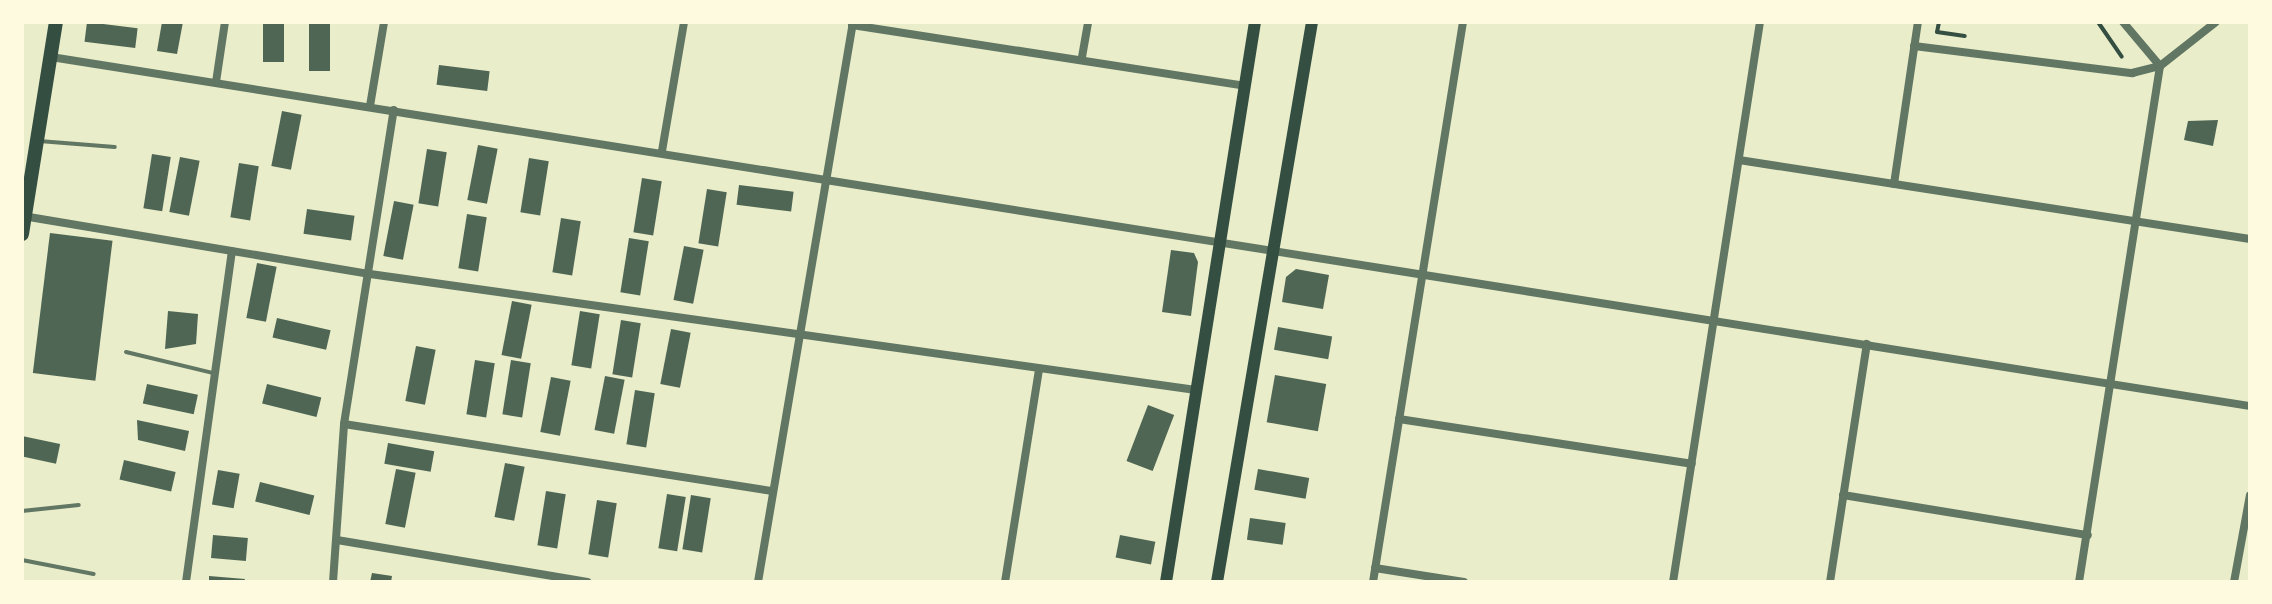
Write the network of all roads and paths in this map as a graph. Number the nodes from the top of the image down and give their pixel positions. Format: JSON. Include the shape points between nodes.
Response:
{"nodes":[{"id":1,"x":56,"y":22,"type":"edge"},
{"id":2,"x":225,"y":22,"type":"edge"},
{"id":3,"x":384,"y":22,"type":"edge"},
{"id":4,"x":684,"y":22,"type":"edge"},
{"id":5,"x":1088,"y":22,"type":"edge"},
{"id":6,"x":1255,"y":22,"type":"edge"},
{"id":7,"x":1312,"y":22,"type":"edge"},
{"id":8,"x":1463,"y":22,"type":"edge"},
{"id":9,"x":1760,"y":22,"type":"edge"},
{"id":10,"x":1918,"y":22,"type":"edge"},
{"id":11,"x":2123,"y":22,"type":"edge"},
{"id":12,"x":2216,"y":22,"type":"edge"},
{"id":13,"x":852,"y":24,"type":"edge"},
{"id":14,"x":1914,"y":46,"type":"junction"},
{"id":15,"x":51,"y":57,"type":"junction"},
{"id":16,"x":1082,"y":57,"type":"junction"},
{"id":17,"x":2160,"y":66,"type":"junction"},
{"id":18,"x":216,"y":82,"type":"junction"},
{"id":19,"x":1245,"y":86,"type":"junction"},
{"id":20,"x":370,"y":106,"type":"junction"},
{"id":21,"x":394,"y":110,"type":"junction"},
{"id":22,"x":37,"y":140,"type":"junction"},
{"id":23,"x":115,"y":147,"type":"dead end"},
{"id":24,"x":662,"y":151,"type":"junction"},
{"id":25,"x":1739,"y":160,"type":"junction"},
{"id":26,"x":826,"y":177,"type":"junction"},
{"id":27,"x":1894,"y":184,"type":"junction"},
{"id":28,"x":23,"y":216,"type":"edge"},
{"id":29,"x":2139,"y":222,"type":"junction"},
{"id":30,"x":22,"y":234,"type":"edge"},
{"id":31,"x":1221,"y":238,"type":"junction"},
{"id":32,"x":2250,"y":239,"type":"edge"},
{"id":33,"x":1274,"y":246,"type":"junction"},
{"id":34,"x":232,"y":251,"type":"junction"},
{"id":35,"x":1423,"y":273,"type":"junction"},
{"id":36,"x":370,"y":274,"type":"junction"},
{"id":37,"x":1714,"y":319,"type":"junction"},
{"id":38,"x":802,"y":332,"type":"junction"},
{"id":39,"x":1867,"y":344,"type":"junction"},
{"id":40,"x":126,"y":352,"type":"dead end"},
{"id":41,"x":1039,"y":370,"type":"junction"},
{"id":42,"x":215,"y":374,"type":"junction"},
{"id":43,"x":2113,"y":384,"type":"junction"},
{"id":44,"x":1196,"y":390,"type":"junction"},
{"id":45,"x":2250,"y":406,"type":"edge"},
{"id":46,"x":1399,"y":419,"type":"junction"},
{"id":47,"x":344,"y":424,"type":"junction"},
{"id":48,"x":1692,"y":464,"type":"junction"},
{"id":49,"x":773,"y":491,"type":"junction"},
{"id":50,"x":1843,"y":495,"type":"junction"},
{"id":51,"x":2250,"y":495,"type":"edge"},
{"id":52,"x":79,"y":505,"type":"dead end"},
{"id":53,"x":22,"y":511,"type":"edge"},
{"id":54,"x":2088,"y":535,"type":"junction"},
{"id":55,"x":337,"y":540,"type":"junction"},
{"id":56,"x":22,"y":560,"type":"edge"},
{"id":57,"x":1375,"y":568,"type":"junction"},
{"id":58,"x":94,"y":574,"type":"dead end"},
{"id":59,"x":186,"y":582,"type":"edge"},
{"id":60,"x":333,"y":582,"type":"edge"},
{"id":61,"x":588,"y":582,"type":"edge"},
{"id":62,"x":758,"y":582,"type":"edge"},
{"id":63,"x":1005,"y":582,"type":"edge"},
{"id":64,"x":1166,"y":582,"type":"edge"},
{"id":65,"x":1217,"y":582,"type":"edge"},
{"id":66,"x":1373,"y":582,"type":"edge"},
{"id":67,"x":1464,"y":582,"type":"edge"},
{"id":68,"x":1673,"y":582,"type":"edge"},
{"id":69,"x":1830,"y":582,"type":"edge"},
{"id":70,"x":2079,"y":582,"type":"edge"},
{"id":71,"x":2234,"y":582,"type":"edge"}],
"edges":[{"from":1,"to":15,"type":"main road"},
{"from":2,"to":18,"type":"street"},
{"from":3,"to":20,"type":"street"},
{"from":4,"to":24,"type":"street"},
{"from":5,"to":16,"type":"street"},
{"from":6,"to":19,"type":"main road"},
{"from":7,"to":33,"type":"main road"},
{"from":8,"to":35,"type":"street"},
{"from":9,"to":25,"type":"street"},
{"from":10,"to":14,"type":"street"},
{"from":11,"to":17,"type":"street"},
{"from":12,"to":17,"type":"street"},
{"from":13,"to":16,"type":"street"},
{"from":13,"to":26,"type":"street"},
{"from":14,"to":17,"type":"street","via":[[2132,73]]},
{"from":14,"to":27,"type":"street"},
{"from":15,"to":18,"type":"street"},
{"from":15,"to":22,"type":"main road"},
{"from":16,"to":19,"type":"street"},
{"from":17,"to":29,"type":"street"},
{"from":18,"to":20,"type":"street"},
{"from":19,"to":31,"type":"main road"},
{"from":20,"to":21,"type":"street"},
{"from":21,"to":24,"type":"street"},
{"from":21,"to":36,"type":"street"},
{"from":22,"to":23,"type":"lane"},
{"from":22,"to":28,"type":"main road"},
{"from":24,"to":26,"type":"street"},
{"from":25,"to":27,"type":"street"},
{"from":25,"to":37,"type":"street"},
{"from":26,"to":31,"type":"street"},
{"from":26,"to":38,"type":"street"},
{"from":27,"to":29,"type":"street"},
{"from":28,"to":30,"type":"main road"},
{"from":28,"to":34,"type":"street"},
{"from":29,"to":32,"type":"street"},
{"from":29,"to":43,"type":"street"},
{"from":31,"to":33,"type":"street"},
{"from":31,"to":44,"type":"main road"},
{"from":33,"to":35,"type":"street"},
{"from":33,"to":65,"type":"main road"},
{"from":34,"to":36,"type":"street"},
{"from":34,"to":42,"type":"street"},
{"from":35,"to":37,"type":"street"},
{"from":35,"to":46,"type":"street"},
{"from":36,"to":38,"type":"street"},
{"from":36,"to":47,"type":"street"},
{"from":37,"to":39,"type":"street"},
{"from":37,"to":48,"type":"street"},
{"from":38,"to":41,"type":"street"},
{"from":38,"to":49,"type":"street"},
{"from":39,"to":43,"type":"street"},
{"from":39,"to":50,"type":"street"},
{"from":40,"to":42,"type":"lane"},
{"from":41,"to":44,"type":"street"},
{"from":41,"to":63,"type":"street"},
{"from":42,"to":59,"type":"street"},
{"from":43,"to":45,"type":"street"},
{"from":43,"to":54,"type":"street"},
{"from":44,"to":64,"type":"main road"},
{"from":46,"to":48,"type":"street"},
{"from":46,"to":57,"type":"street"},
{"from":47,"to":49,"type":"street"},
{"from":47,"to":55,"type":"street"},
{"from":48,"to":68,"type":"street"},
{"from":49,"to":62,"type":"street"},
{"from":50,"to":54,"type":"street"},
{"from":50,"to":69,"type":"street"},
{"from":51,"to":71,"type":"street"},
{"from":52,"to":53,"type":"lane"},
{"from":54,"to":70,"type":"street"},
{"from":55,"to":60,"type":"street"},
{"from":55,"to":61,"type":"street"},
{"from":56,"to":58,"type":"lane"},
{"from":57,"to":66,"type":"street"},
{"from":57,"to":67,"type":"street"}]}
